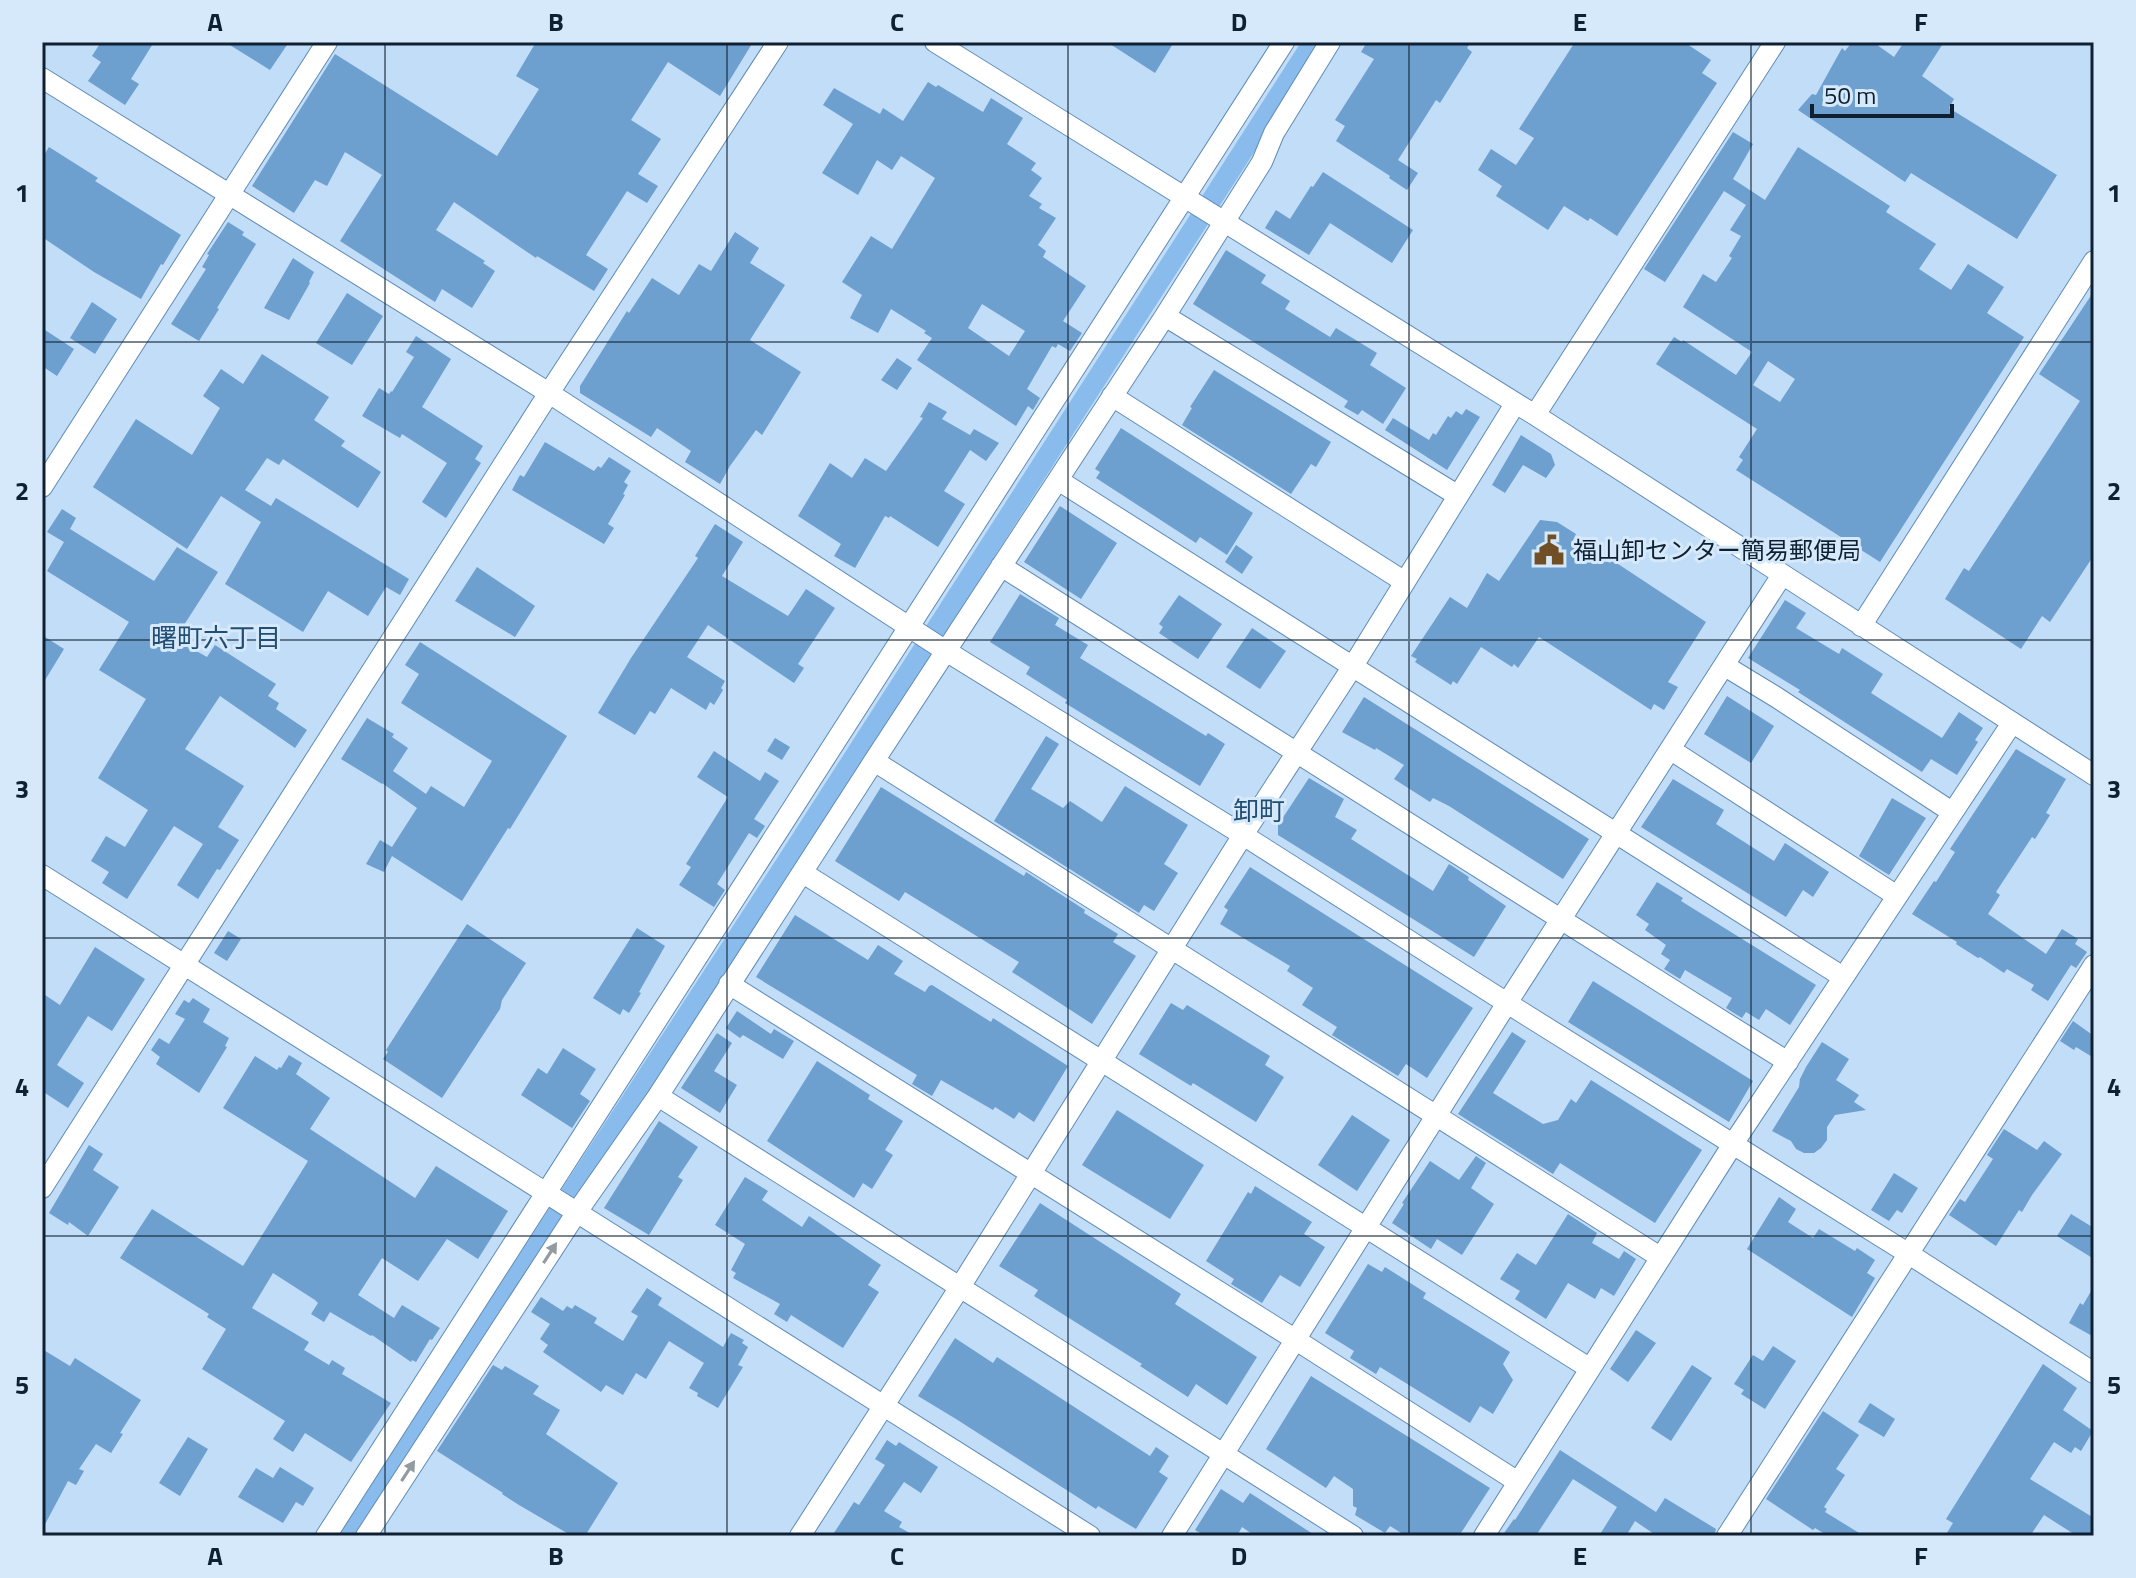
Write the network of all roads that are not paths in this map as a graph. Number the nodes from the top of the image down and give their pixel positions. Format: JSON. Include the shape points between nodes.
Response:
{"nodes":[{"id":1,"x":327,"y":42,"type":"edge"},
{"id":2,"x":778,"y":42,"type":"edge"},
{"id":3,"x":935,"y":42,"type":"edge"},
{"id":4,"x":1284,"y":42,"type":"edge"},
{"id":5,"x":1330,"y":42,"type":"edge"},
{"id":6,"x":1775,"y":42,"type":"edge"},
{"id":7,"x":42,"y":78,"type":"edge"},
{"id":8,"x":228,"y":195,"type":"junction"},
{"id":9,"x":1188,"y":200,"type":"junction"},
{"id":10,"x":1219,"y":219,"type":"junction"},
{"id":11,"x":2094,"y":261,"type":"edge"},
{"id":12,"x":1165,"y":316,"type":"junction"},
{"id":13,"x":549,"y":393,"type":"junction"},
{"id":14,"x":1112,"y":396,"type":"junction"},
{"id":15,"x":1515,"y":404,"type":"junction"},
{"id":16,"x":1535,"y":415,"type":"junction"},
{"id":17,"x":1058,"y":480,"type":"junction"},
{"id":18,"x":42,"y":487,"type":"edge"},
{"id":19,"x":1457,"y":495,"type":"junction"},
{"id":20,"x":1001,"y":566,"type":"junction"},
{"id":21,"x":1782,"y":575,"type":"junction"},
{"id":22,"x":1405,"y":582,"type":"junction"},
{"id":23,"x":1861,"y":626,"type":"junction"},
{"id":24,"x":914,"y":630,"type":"junction"},
{"id":25,"x":941,"y":648,"type":"junction"},
{"id":26,"x":1353,"y":666,"type":"junction"},
{"id":27,"x":1725,"y":666,"type":"junction"},
{"id":28,"x":2012,"y":723,"type":"junction"},
{"id":29,"x":1671,"y":750,"type":"junction"},
{"id":30,"x":1298,"y":752,"type":"junction"},
{"id":31,"x":874,"y":761,"type":"junction"},
{"id":32,"x":2094,"y":775,"type":"edge"},
{"id":33,"x":1952,"y":812,"type":"junction"},
{"id":34,"x":1243,"y":835,"type":"junction"},
{"id":35,"x":1616,"y":835,"type":"junction"},
{"id":36,"x":803,"y":873,"type":"junction"},
{"id":37,"x":42,"y":875,"type":"edge"},
{"id":38,"x":1897,"y":896,"type":"junction"},
{"id":39,"x":1561,"y":921,"type":"junction"},
{"id":40,"x":1171,"y":950,"type":"junction"},
{"id":41,"x":2094,"y":965,"type":"edge"},
{"id":42,"x":185,"y":966,"type":"junction"},
{"id":43,"x":1843,"y":977,"type":"junction"},
{"id":44,"x":729,"y":984,"type":"junction"},
{"id":45,"x":1507,"y":1003,"type":"junction"},
{"id":46,"x":1102,"y":1060,"type":"junction"},
{"id":47,"x":1788,"y":1062,"type":"junction"},
{"id":48,"x":658,"y":1096,"type":"junction"},
{"id":49,"x":1437,"y":1116,"type":"junction"},
{"id":50,"x":1733,"y":1144,"type":"junction"},
{"id":51,"x":1031,"y":1173,"type":"junction"},
{"id":52,"x":42,"y":1188,"type":"edge"},
{"id":53,"x":550,"y":1195,"type":"junction"},
{"id":54,"x":574,"y":1210,"type":"junction"},
{"id":55,"x":1366,"y":1229,"type":"junction"},
{"id":56,"x":1909,"y":1254,"type":"junction"},
{"id":57,"x":1660,"y":1257,"type":"junction"},
{"id":58,"x":960,"y":1287,"type":"junction"},
{"id":59,"x":1296,"y":1340,"type":"junction"},
{"id":60,"x":1589,"y":1368,"type":"junction"},
{"id":61,"x":2094,"y":1373,"type":"edge"},
{"id":62,"x":884,"y":1406,"type":"junction"},
{"id":63,"x":1225,"y":1454,"type":"junction"},
{"id":64,"x":1518,"y":1482,"type":"junction"},
{"id":65,"x":326,"y":1536,"type":"edge"},
{"id":66,"x":366,"y":1536,"type":"edge"},
{"id":67,"x":800,"y":1536,"type":"edge"},
{"id":68,"x":1090,"y":1536,"type":"edge"},
{"id":69,"x":1172,"y":1536,"type":"edge"},
{"id":70,"x":1353,"y":1536,"type":"edge"},
{"id":71,"x":1484,"y":1536,"type":"edge"},
{"id":72,"x":1727,"y":1536,"type":"edge"}],
"edges":[{"from":1,"to":8,"type":"street"},
{"from":2,"to":13,"type":"street"},
{"from":3,"to":9,"type":"street"},
{"from":4,"to":9,"type":"street"},
{"from":5,"to":10,"type":"street","via":[[1262,162]]},
{"from":6,"to":16,"type":"street"},
{"from":7,"to":8,"type":"street"},
{"from":8,"to":13,"type":"street"},
{"from":8,"to":18,"type":"street"},
{"from":9,"to":10,"type":"street"},
{"from":9,"to":24,"type":"street"},
{"from":10,"to":12,"type":"street"},
{"from":10,"to":15,"type":"street"},
{"from":11,"to":23,"type":"street"},
{"from":12,"to":14,"type":"street"},
{"from":12,"to":19,"type":"street"},
{"from":13,"to":24,"type":"street"},
{"from":13,"to":42,"type":"street"},
{"from":14,"to":17,"type":"street"},
{"from":14,"to":22,"type":"street"},
{"from":15,"to":16,"type":"street"},
{"from":15,"to":19,"type":"street"},
{"from":16,"to":21,"type":"street"},
{"from":17,"to":20,"type":"street"},
{"from":17,"to":26,"type":"street"},
{"from":19,"to":22,"type":"street"},
{"from":20,"to":25,"type":"street"},
{"from":20,"to":30,"type":"street"},
{"from":21,"to":23,"type":"street"},
{"from":21,"to":27,"type":"street"},
{"from":22,"to":26,"type":"street"},
{"from":23,"to":28,"type":"street"},
{"from":24,"to":25,"type":"street"},
{"from":24,"to":53,"type":"street"},
{"from":25,"to":31,"type":"street"},
{"from":25,"to":34,"type":"street"},
{"from":26,"to":30,"type":"street"},
{"from":26,"to":35,"type":"street"},
{"from":27,"to":29,"type":"street"},
{"from":27,"to":33,"type":"street"},
{"from":28,"to":32,"type":"street"},
{"from":28,"to":33,"type":"street"},
{"from":29,"to":35,"type":"street"},
{"from":29,"to":38,"type":"street"},
{"from":30,"to":34,"type":"street"},
{"from":30,"to":39,"type":"street"},
{"from":31,"to":36,"type":"street"},
{"from":31,"to":40,"type":"street"},
{"from":33,"to":38,"type":"street"},
{"from":34,"to":40,"type":"street"},
{"from":34,"to":45,"type":"street"},
{"from":35,"to":39,"type":"street"},
{"from":35,"to":43,"type":"street"},
{"from":36,"to":44,"type":"street"},
{"from":36,"to":46,"type":"street"},
{"from":37,"to":42,"type":"street"},
{"from":38,"to":43,"type":"street"},
{"from":39,"to":45,"type":"street"},
{"from":39,"to":47,"type":"street"},
{"from":40,"to":46,"type":"street"},
{"from":40,"to":49,"type":"street"},
{"from":41,"to":56,"type":"street"},
{"from":42,"to":52,"type":"street"},
{"from":42,"to":53,"type":"street"},
{"from":43,"to":47,"type":"street"},
{"from":44,"to":48,"type":"street"},
{"from":44,"to":51,"type":"street"},
{"from":45,"to":49,"type":"street"},
{"from":45,"to":50,"type":"street"},
{"from":46,"to":51,"type":"street"},
{"from":46,"to":55,"type":"street"},
{"from":47,"to":50,"type":"street"},
{"from":48,"to":54,"type":"street"},
{"from":48,"to":58,"type":"street"},
{"from":49,"to":55,"type":"street"},
{"from":49,"to":57,"type":"street"},
{"from":50,"to":56,"type":"street"},
{"from":50,"to":57,"type":"street"},
{"from":51,"to":58,"type":"street"},
{"from":51,"to":59,"type":"street"},
{"from":53,"to":54,"type":"street"},
{"from":53,"to":65,"type":"street"},
{"from":54,"to":62,"type":"street"},
{"from":66,"to":54,"type":"street","one_way":true},
{"from":55,"to":59,"type":"street"},
{"from":55,"to":60,"type":"street"},
{"from":56,"to":61,"type":"street"},
{"from":56,"to":72,"type":"street"},
{"from":57,"to":60,"type":"street"},
{"from":58,"to":62,"type":"street"},
{"from":58,"to":63,"type":"street"},
{"from":59,"to":63,"type":"street"},
{"from":59,"to":64,"type":"street"},
{"from":60,"to":64,"type":"street"},
{"from":62,"to":67,"type":"street"},
{"from":62,"to":68,"type":"street"},
{"from":63,"to":69,"type":"street"},
{"from":63,"to":70,"type":"street"},
{"from":64,"to":71,"type":"street"}]}
